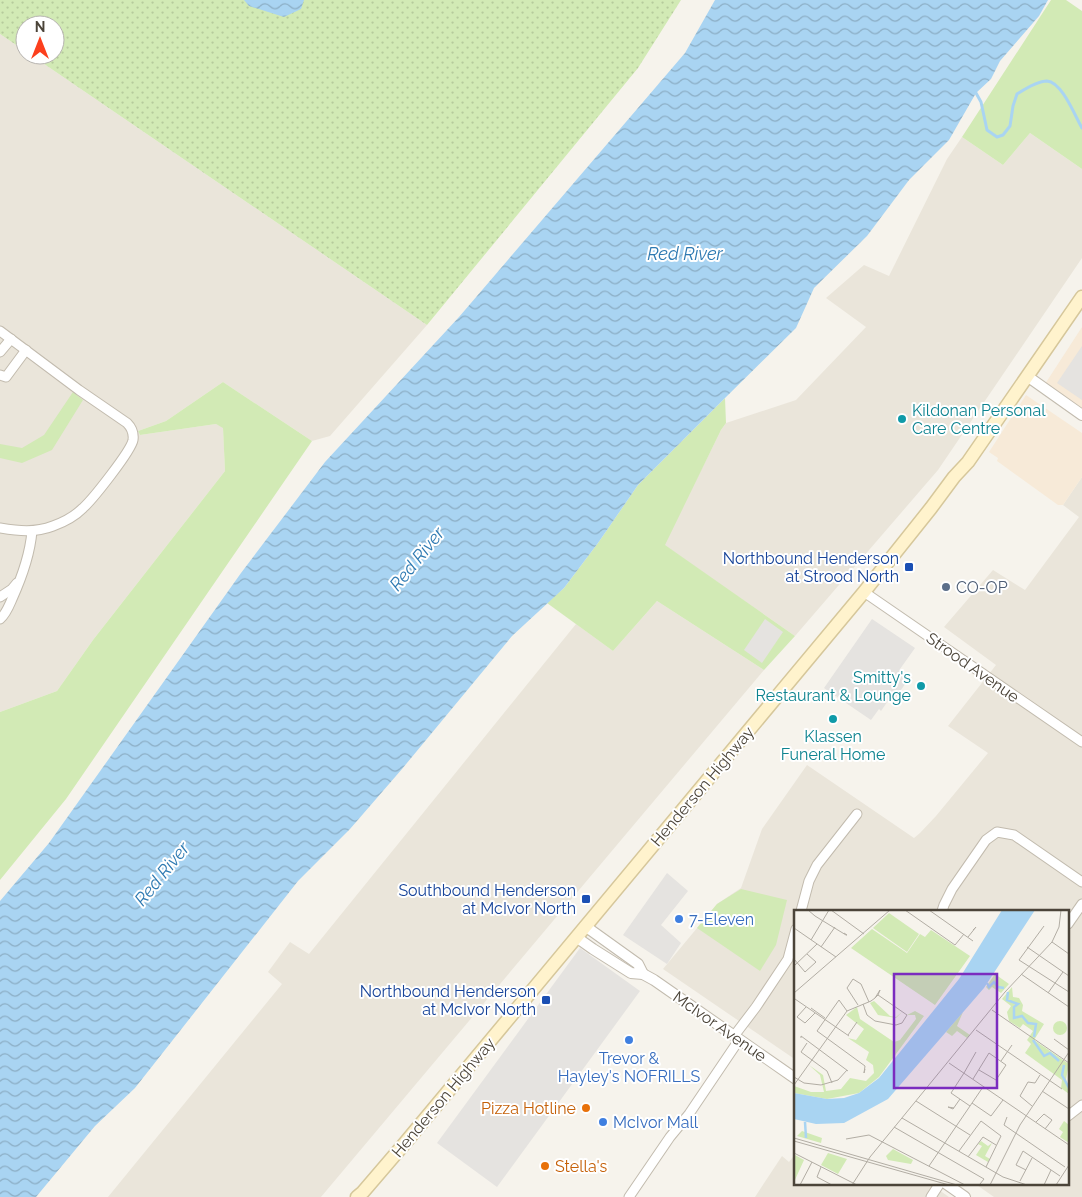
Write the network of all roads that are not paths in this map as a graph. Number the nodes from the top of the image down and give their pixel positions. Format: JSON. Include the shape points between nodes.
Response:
{"nodes":[{"id":1,"x":1082,"y":297,"type":"edge"},
{"id":2,"x":0,"y":331,"type":"edge"},
{"id":3,"x":11,"y":339,"type":"junction"},
{"id":4,"x":26,"y":350,"type":"junction"},
{"id":5,"x":0,"y":352,"type":"edge"},
{"id":6,"x":0,"y":375,"type":"edge"},
{"id":7,"x":1027,"y":376,"type":"junction"},
{"id":8,"x":1082,"y":415,"type":"edge"},
{"id":9,"x":0,"y":528,"type":"edge"},
{"id":10,"x":32,"y":531,"type":"junction"},
{"id":11,"x":22,"y":577,"type":"junction"},
{"id":12,"x":864,"y":592,"type":"junction"},
{"id":13,"x":0,"y":597,"type":"edge"},
{"id":14,"x":0,"y":619,"type":"edge"},
{"id":15,"x":1082,"y":742,"type":"edge"},
{"id":16,"x":857,"y":814,"type":"dead end"},
{"id":17,"x":1082,"y":882,"type":"edge"},
{"id":18,"x":1082,"y":904,"type":"edge"},
{"id":19,"x":801,"y":910,"type":"edge"},
{"id":20,"x":942,"y":910,"type":"edge"},
{"id":21,"x":1070,"y":921,"type":"edge"},
{"id":22,"x":586,"y":926,"type":"junction"},
{"id":23,"x":794,"y":936,"type":"edge"},
{"id":24,"x":576,"y":937,"type":"junction"},
{"id":25,"x":643,"y":974,"type":"junction"},
{"id":26,"x":736,"y":1038,"type":"junction"},
{"id":27,"x":794,"y":1078,"type":"edge"},
{"id":28,"x":1082,"y":1105,"type":"edge"},
{"id":29,"x":1070,"y":1115,"type":"edge"},
{"id":30,"x":939,"y":1184,"type":"edge"},
{"id":31,"x":946,"y":1184,"type":"edge"},
{"id":32,"x":360,"y":1195,"type":"edge"},
{"id":33,"x":629,"y":1197,"type":"edge"},
{"id":34,"x":931,"y":1197,"type":"edge"},
{"id":35,"x":965,"y":1197,"type":"edge"}],
"edges":[{"from":1,"to":7,"type":"main road","name":"Henderson Highway"},
{"from":2,"to":3,"type":"street"},
{"from":3,"to":4,"type":"street"},
{"from":3,"to":5,"type":"street"},
{"from":4,"to":6,"type":"street","via":[[6,378]]},
{"from":4,"to":10,"type":"street","via":[[127,423],[132,427],[133,435],[131,447],[83,508],[53,526]]},
{"from":7,"to":8,"type":"street"},
{"from":7,"to":12,"type":"main road","name":"Henderson Highway","via":[[968,462]]},
{"from":9,"to":10,"type":"street"},
{"from":10,"to":11,"type":"street"},
{"from":11,"to":13,"type":"street"},
{"from":11,"to":14,"type":"street"},
{"from":12,"to":15,"type":"street","name":"Strood Avenue"},
{"from":12,"to":22,"type":"main road","name":"Henderson Highway"},
{"from":16,"to":19,"type":"street","via":[[817,865]]},
{"from":17,"to":20,"type":"street","via":[[1014,835],[997,832],[986,840],[952,889]]},
{"from":18,"to":21,"type":"street"},
{"from":22,"to":24,"type":"main road","name":"Henderson Highway"},
{"from":22,"to":25,"type":"street","name":"McIvor Avenue","via":[[638,964]]},
{"from":23,"to":26,"type":"street","via":[[788,959]]},
{"from":24,"to":25,"type":"street","name":"McIvor Avenue","via":[[632,973]]},
{"from":24,"to":32,"type":"main road","name":"Henderson Highway"},
{"from":25,"to":26,"type":"street","name":"McIvor Avenue"},
{"from":26,"to":27,"type":"street","name":"McIvor Avenue"},
{"from":26,"to":33,"type":"street","via":[[689,1114],[670,1136]]},
{"from":28,"to":29,"type":"street"},
{"from":30,"to":34,"type":"street"},
{"from":31,"to":35,"type":"street"}]}
